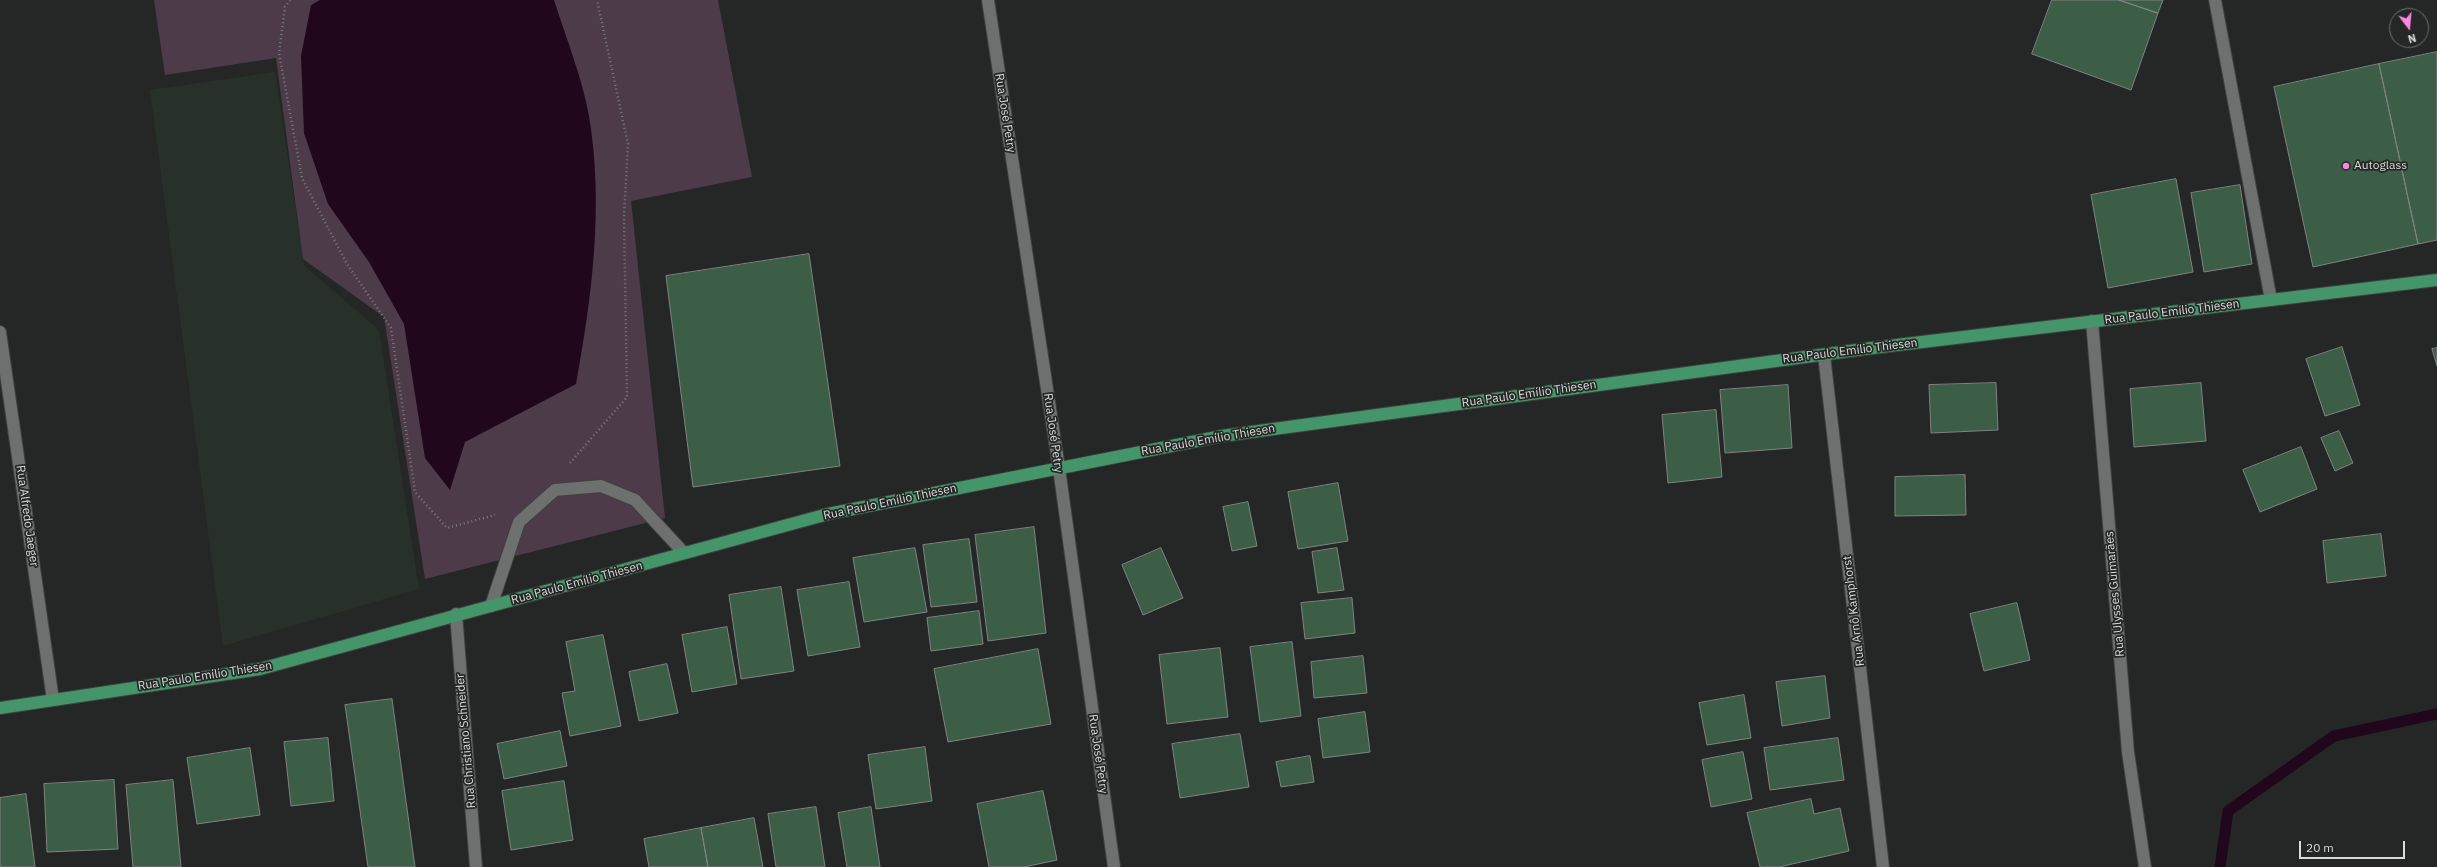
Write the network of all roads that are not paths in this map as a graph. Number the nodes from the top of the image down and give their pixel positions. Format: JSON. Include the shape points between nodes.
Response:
{"nodes":[{"id":1,"x":988,"y":0,"type":"edge"},
{"id":2,"x":2215,"y":0,"type":"edge"},
{"id":3,"x":2437,"y":280,"type":"edge"},
{"id":4,"x":2271,"y":300,"type":"junction"},
{"id":5,"x":2092,"y":321,"type":"junction"},
{"id":6,"x":0,"y":332,"type":"edge"},
{"id":7,"x":1824,"y":355,"type":"junction"},
{"id":8,"x":1058,"y":468,"type":"junction"},
{"id":9,"x":684,"y":553,"type":"junction"},
{"id":10,"x":491,"y":606,"type":"junction"},
{"id":11,"x":456,"y":614,"type":"junction"},
{"id":12,"x":53,"y":700,"type":"junction"},
{"id":13,"x":0,"y":708,"type":"edge"},
{"id":14,"x":476,"y":867,"type":"edge"},
{"id":15,"x":1114,"y":867,"type":"edge"},
{"id":16,"x":1883,"y":867,"type":"edge"},
{"id":17,"x":2145,"y":867,"type":"edge"}],
"edges":[{"from":1,"to":8,"type":"street","name":"Rua José Petry"},
{"from":2,"to":4,"type":"street"},
{"from":3,"to":4,"type":"main road","name":"Rua Paulo Emílio Thiesen"},
{"from":4,"to":5,"type":"main road","name":"Rua Paulo Emílio Thiesen"},
{"from":5,"to":7,"type":"main road","name":"Rua Paulo Emílio Thiesen"},
{"from":5,"to":17,"type":"street","name":"Rua Ulysses Guimarães","via":[[2128,752]]},
{"from":6,"to":12,"type":"street","name":"Rua Alfredo Jaeger"},
{"from":7,"to":8,"type":"main road","name":"Rua Paulo Emílio Thiesen","via":[[1222,436]]},
{"from":7,"to":16,"type":"street","name":"Rua Arnô Kamphorst"},
{"from":8,"to":9,"type":"main road","name":"Rua Paulo Emílio Thiesen","via":[[828,514]]},
{"from":8,"to":15,"type":"street","name":"Rua José Petry"},
{"from":9,"to":10,"type":"main road","name":"Rua Paulo Emílio Thiesen"},
{"from":9,"to":10,"type":"street","via":[[635,500],[600,486],[555,490],[519,522]]},
{"from":10,"to":11,"type":"main road","name":"Rua Paulo Emílio Thiesen"},
{"from":11,"to":12,"type":"main road","name":"Rua Paulo Emílio Thiesen","via":[[260,669]]},
{"from":11,"to":14,"type":"street","name":"Rua Christiano Schneider"},
{"from":12,"to":13,"type":"main road","name":"Rua Paulo Emílio Thiesen"}]}
